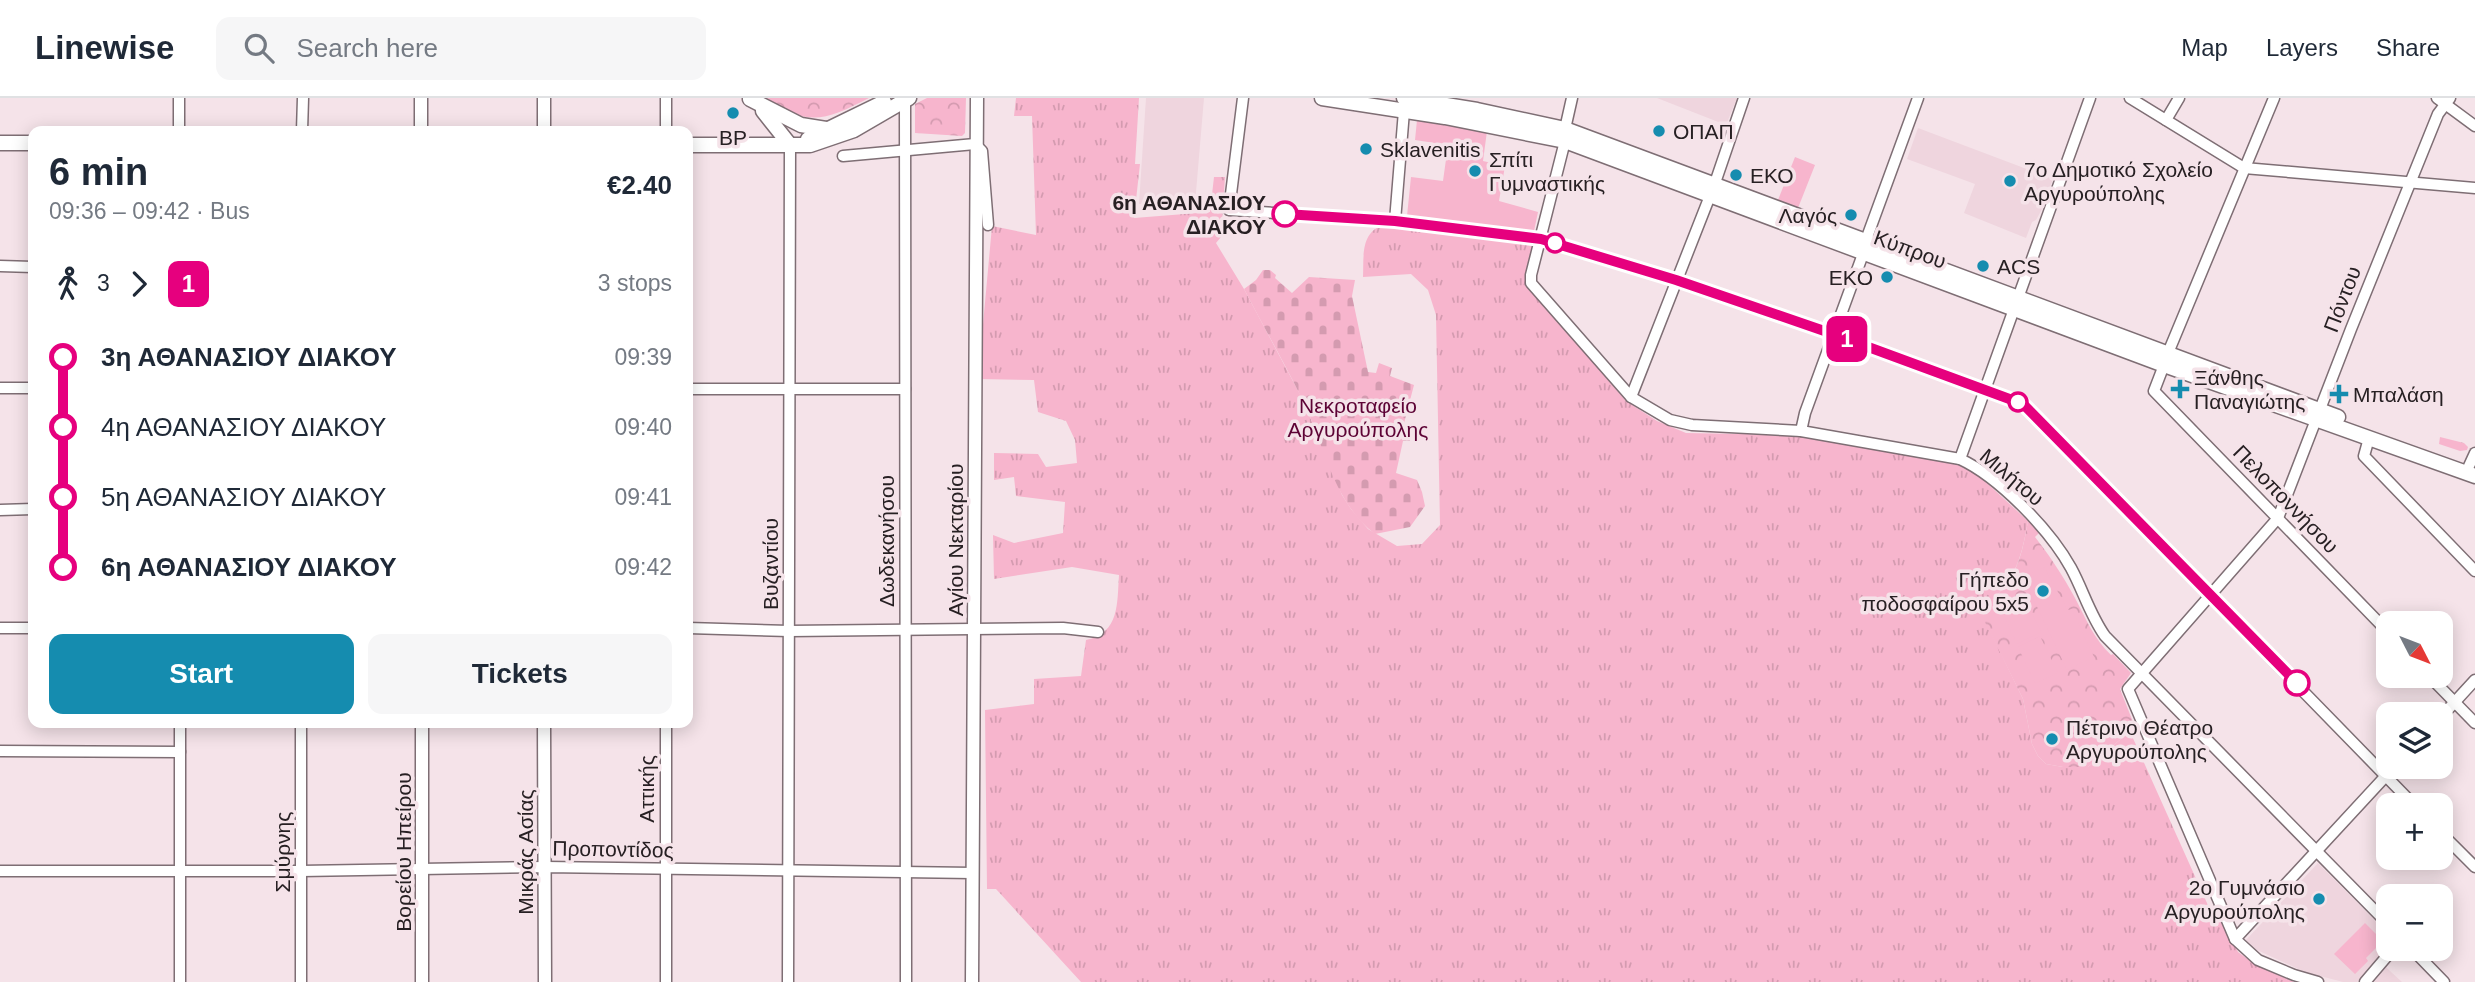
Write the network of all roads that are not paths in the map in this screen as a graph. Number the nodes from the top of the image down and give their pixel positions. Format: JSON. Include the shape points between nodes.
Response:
{"nodes":[{"id":1,"x":180,"y":98,"type":"edge"},
{"id":2,"x":303,"y":98,"type":"edge"},
{"id":3,"x":421,"y":98,"type":"edge"},
{"id":4,"x":544,"y":98,"type":"edge"},
{"id":5,"x":666,"y":98,"type":"edge"},
{"id":6,"x":750,"y":98,"type":"edge"},
{"id":7,"x":977,"y":98,"type":"edge"},
{"id":8,"x":1244,"y":98,"type":"edge"},
{"id":9,"x":1322,"y":98,"type":"edge"},
{"id":10,"x":1572,"y":98,"type":"edge"},
{"id":11,"x":1744,"y":98,"type":"edge"},
{"id":12,"x":1917,"y":98,"type":"edge"},
{"id":13,"x":2090,"y":98,"type":"edge"},
{"id":14,"x":2130,"y":98,"type":"edge"},
{"id":15,"x":2179,"y":98,"type":"edge"},
{"id":16,"x":2274,"y":98,"type":"edge"},
{"id":17,"x":902,"y":99,"type":"edge"},
{"id":18,"x":2444,"y":100,"type":"edge"},
{"id":19,"x":1404,"y":104,"type":"edge"},
{"id":20,"x":1447,"y":107,"type":"edge"},
{"id":21,"x":2166,"y":120,"type":"junction"},
{"id":22,"x":180,"y":126,"type":"edge"},
{"id":23,"x":302,"y":126,"type":"edge"},
{"id":24,"x":421,"y":126,"type":"edge"},
{"id":25,"x":544,"y":126,"type":"edge"},
{"id":26,"x":666,"y":126,"type":"edge"},
{"id":27,"x":2475,"y":126,"type":"edge"},
{"id":28,"x":828,"y":129,"type":"junction"},
{"id":29,"x":1565,"y":135,"type":"junction"},
{"id":30,"x":0,"y":143,"type":"edge"},
{"id":31,"x":28,"y":143,"type":"edge"},
{"id":32,"x":975,"y":144,"type":"junction"},
{"id":33,"x":693,"y":145,"type":"edge"},
{"id":34,"x":790,"y":145,"type":"junction"},
{"id":35,"x":905,"y":152,"type":"junction"},
{"id":36,"x":843,"y":156,"type":"dead end"},
{"id":37,"x":2244,"y":168,"type":"junction"},
{"id":38,"x":2410,"y":183,"type":"junction"},
{"id":39,"x":2475,"y":188,"type":"edge"},
{"id":40,"x":1712,"y":189,"type":"junction"},
{"id":41,"x":1395,"y":221,"type":"junction"},
{"id":42,"x":988,"y":225,"type":"dead end"},
{"id":43,"x":1541,"y":239,"type":"junction"},
{"id":44,"x":1864,"y":247,"type":"junction"},
{"id":45,"x":0,"y":266,"type":"edge"},
{"id":46,"x":28,"y":267,"type":"edge"},
{"id":47,"x":1676,"y":280,"type":"junction"},
{"id":48,"x":2017,"y":304,"type":"junction"},
{"id":49,"x":1833,"y":334,"type":"junction"},
{"id":50,"x":2166,"y":359,"type":"junction"},
{"id":51,"x":0,"y":388,"type":"edge"},
{"id":52,"x":28,"y":388,"type":"edge"},
{"id":53,"x":693,"y":389,"type":"edge"},
{"id":54,"x":789,"y":389,"type":"junction"},
{"id":55,"x":905,"y":389,"type":"junction"},
{"id":56,"x":1985,"y":391,"type":"junction"},
{"id":57,"x":1631,"y":397,"type":"junction"},
{"id":58,"x":2318,"y":415,"type":"junction"},
{"id":59,"x":1801,"y":430,"type":"junction"},
{"id":60,"x":2369,"y":438,"type":"junction"},
{"id":61,"x":1960,"y":459,"type":"junction"},
{"id":62,"x":2474,"y":466,"type":"edge"},
{"id":63,"x":28,"y":509,"type":"edge"},
{"id":64,"x":0,"y":510,"type":"edge"},
{"id":65,"x":2278,"y":518,"type":"junction"},
{"id":66,"x":2475,"y":571,"type":"edge"},
{"id":67,"x":2211,"y":595,"type":"junction"},
{"id":68,"x":2376,"y":620,"type":"edge"},
{"id":69,"x":0,"y":628,"type":"edge"},
{"id":70,"x":28,"y":628,"type":"edge"},
{"id":71,"x":693,"y":628,"type":"edge"},
{"id":72,"x":974,"y":629,"type":"junction"},
{"id":73,"x":906,"y":630,"type":"junction"},
{"id":74,"x":789,"y":631,"type":"junction"},
{"id":75,"x":1098,"y":632,"type":"dead end"},
{"id":76,"x":2142,"y":673,"type":"junction"},
{"id":77,"x":2475,"y":680,"type":"edge"},
{"id":78,"x":2442,"y":688,"type":"edge"},
{"id":79,"x":2455,"y":702,"type":"junction"},
{"id":80,"x":2475,"y":723,"type":"edge"},
{"id":81,"x":180,"y":728,"type":"edge"},
{"id":82,"x":301,"y":728,"type":"edge"},
{"id":83,"x":422,"y":728,"type":"edge"},
{"id":84,"x":544,"y":728,"type":"edge"},
{"id":85,"x":666,"y":728,"type":"edge"},
{"id":86,"x":0,"y":751,"type":"edge"},
{"id":87,"x":180,"y":752,"type":"junction"},
{"id":88,"x":2376,"y":767,"type":"edge"},
{"id":89,"x":2384,"y":779,"type":"edge"},
{"id":90,"x":2388,"y":779,"type":"edge"},
{"id":91,"x":2402,"y":793,"type":"edge"},
{"id":92,"x":2453,"y":845,"type":"edge"},
{"id":93,"x":2317,"y":851,"type":"junction"},
{"id":94,"x":545,"y":867,"type":"junction"},
{"id":95,"x":2475,"y":867,"type":"edge"},
{"id":96,"x":666,"y":869,"type":"junction"},
{"id":97,"x":422,"y":870,"type":"junction"},
{"id":98,"x":789,"y":870,"type":"junction"},
{"id":99,"x":0,"y":871,"type":"edge"},
{"id":100,"x":301,"y":871,"type":"junction"},
{"id":101,"x":180,"y":872,"type":"junction"},
{"id":102,"x":906,"y":872,"type":"junction"},
{"id":103,"x":972,"y":873,"type":"junction"},
{"id":104,"x":2376,"y":912,"type":"edge"},
{"id":105,"x":2235,"y":939,"type":"junction"},
{"id":106,"x":2383,"y":961,"type":"edge"},
{"id":107,"x":2424,"y":961,"type":"edge"},
{"id":108,"x":180,"y":982,"type":"edge"},
{"id":109,"x":301,"y":982,"type":"edge"},
{"id":110,"x":422,"y":982,"type":"edge"},
{"id":111,"x":545,"y":982,"type":"edge"},
{"id":112,"x":666,"y":982,"type":"edge"},
{"id":113,"x":788,"y":982,"type":"edge"},
{"id":114,"x":906,"y":982,"type":"edge"},
{"id":115,"x":972,"y":982,"type":"edge"},
{"id":116,"x":2318,"y":982,"type":"edge"},
{"id":117,"x":2365,"y":982,"type":"edge"},
{"id":118,"x":2444,"y":982,"type":"edge"}],
"edges":[{"from":1,"to":22,"type":"street"},
{"from":2,"to":23,"type":"street"},
{"from":3,"to":24,"type":"street"},
{"from":4,"to":25,"type":"street"},
{"from":5,"to":26,"type":"street"},
{"from":6,"to":28,"type":"main road","via":[[801,125]]},
{"from":6,"to":34,"type":"main road"},
{"from":7,"to":32,"type":"street","name":"Αγίου Νεκταρίου"},
{"from":8,"to":41,"type":"street","via":[[1229,210]]},
{"from":9,"to":19,"type":"main road","name":"Κύπρου"},
{"from":10,"to":29,"type":"street"},
{"from":11,"to":40,"type":"street"},
{"from":12,"to":44,"type":"street"},
{"from":13,"to":48,"type":"street"},
{"from":14,"to":21,"type":"street"},
{"from":15,"to":21,"type":"street"},
{"from":16,"to":37,"type":"street"},
{"from":17,"to":28,"type":"main road"},
{"from":17,"to":34,"type":"main road","via":[[854,130],[819,143]]},
{"from":17,"to":35,"type":"street","name":"Δωδεκανήσου"},
{"from":18,"to":27,"type":"street"},
{"from":18,"to":38,"type":"street","name":"Πόντου"},
{"from":19,"to":20,"type":"main road","name":"Κύπρου"},
{"from":19,"to":41,"type":"street"},
{"from":20,"to":29,"type":"main road","name":"Κύπρου"},
{"from":21,"to":37,"type":"street"},
{"from":28,"to":34,"type":"main road"},
{"from":29,"to":40,"type":"main road","name":"Κύπρου"},
{"from":29,"to":43,"type":"street"},
{"from":30,"to":31,"type":"main road"},
{"from":32,"to":35,"type":"street"},
{"from":32,"to":42,"type":"street","via":[[982,152]]},
{"from":32,"to":72,"type":"street","name":"Αγίου Νεκταρίου"},
{"from":33,"to":34,"type":"main road"},
{"from":34,"to":54,"type":"street","name":"Βυζαντίου"},
{"from":35,"to":36,"type":"street"},
{"from":35,"to":55,"type":"street","name":"Δωδεκανήσου"},
{"from":37,"to":38,"type":"street"},
{"from":37,"to":50,"type":"street"},
{"from":38,"to":39,"type":"street"},
{"from":38,"to":58,"type":"street","name":"Πόντου"},
{"from":40,"to":44,"type":"main road","name":"Κύπρου"},
{"from":40,"to":47,"type":"street"},
{"from":41,"to":43,"type":"street"},
{"from":43,"to":47,"type":"street"},
{"from":43,"to":57,"type":"street","name":"Μιλήτου","via":[[1531,283]]},
{"from":44,"to":48,"type":"main road","name":"Κύπρου"},
{"from":44,"to":49,"type":"street"},
{"from":45,"to":46,"type":"street"},
{"from":47,"to":49,"type":"street"},
{"from":47,"to":57,"type":"street"},
{"from":48,"to":50,"type":"main road","name":"Κύπρου"},
{"from":48,"to":56,"type":"street"},
{"from":49,"to":56,"type":"street"},
{"from":49,"to":59,"type":"street"},
{"from":50,"to":58,"type":"main road","name":"Κύπρου"},
{"from":50,"to":65,"type":"street","name":"Πελοποννήσου","via":[[2154,391]]},
{"from":51,"to":52,"type":"street"},
{"from":53,"to":54,"type":"street"},
{"from":54,"to":55,"type":"street"},
{"from":54,"to":74,"type":"street","name":"Βυζαντίου"},
{"from":55,"to":73,"type":"street","name":"Δωδεκανήσου"},
{"from":56,"to":61,"type":"street"},
{"from":56,"to":67,"type":"street","via":[[2028,408]]},
{"from":57,"to":59,"type":"street","name":"Μιλήτου","via":[[1682,424]]},
{"from":58,"to":60,"type":"main road","name":"Κύπρου"},
{"from":58,"to":62,"type":"main road","name":"Κύπρου"},
{"from":58,"to":65,"type":"street","name":"Πόντου"},
{"from":59,"to":61,"type":"street","name":"Μιλήτου"},
{"from":60,"to":62,"type":"main road","name":"Κύπρου"},
{"from":60,"to":66,"type":"street","via":[[2364,456]]},
{"from":61,"to":76,"type":"street","name":"Μιλήτου","via":[[1986,475],[2035,522],[2071,569],[2098,626]]},
{"from":63,"to":64,"type":"street"},
{"from":65,"to":67,"type":"street"},
{"from":65,"to":68,"type":"street","name":"Πελοποννήσου"},
{"from":67,"to":76,"type":"street"},
{"from":67,"to":88,"type":"street"},
{"from":69,"to":70,"type":"street"},
{"from":71,"to":74,"type":"street"},
{"from":72,"to":73,"type":"street"},
{"from":72,"to":75,"type":"street"},
{"from":72,"to":103,"type":"street","name":"Αγίου Νεκταρίου"},
{"from":73,"to":74,"type":"street"},
{"from":73,"to":102,"type":"street","name":"Δωδεκανήσου"},
{"from":74,"to":98,"type":"street","name":"Βυζαντίου"},
{"from":76,"to":93,"type":"street","name":"Μιλήτου"},
{"from":76,"to":105,"type":"street","via":[[2128,693]]},
{"from":77,"to":79,"type":"street"},
{"from":78,"to":79,"type":"street"},
{"from":79,"to":80,"type":"street"},
{"from":81,"to":87,"type":"street"},
{"from":82,"to":100,"type":"street","name":"Σμύρνης"},
{"from":83,"to":97,"type":"street","name":"Βορείου Ηπείρου"},
{"from":84,"to":94,"type":"street","name":"Μικράς Ασίας"},
{"from":85,"to":96,"type":"street","name":"Αττικής"},
{"from":86,"to":87,"type":"street"},
{"from":87,"to":101,"type":"street"},
{"from":89,"to":93,"type":"street"},
{"from":90,"to":91,"type":"street"},
{"from":92,"to":95,"type":"street"},
{"from":93,"to":104,"type":"street","name":"Μιλήτου"},
{"from":93,"to":105,"type":"street"},
{"from":94,"to":96,"type":"street","name":"Προποντίδος"},
{"from":94,"to":97,"type":"street","name":"Προποντίδος"},
{"from":94,"to":111,"type":"street","name":"Μικράς Ασίας"},
{"from":96,"to":98,"type":"street","name":"Προποντίδος"},
{"from":96,"to":112,"type":"street","name":"Αττικής"},
{"from":97,"to":100,"type":"street","name":"Προποντίδος"},
{"from":97,"to":110,"type":"street","name":"Βορείου Ηπείρου"},
{"from":98,"to":102,"type":"street","name":"Προποντίδος"},
{"from":98,"to":113,"type":"street","name":"Βυζαντίου"},
{"from":99,"to":101,"type":"street","name":"Προποντίδος"},
{"from":100,"to":101,"type":"street","name":"Προποντίδος"},
{"from":100,"to":109,"type":"street","name":"Σμύρνης"},
{"from":101,"to":108,"type":"street"},
{"from":102,"to":103,"type":"street","name":"Προποντίδος"},
{"from":102,"to":114,"type":"street","name":"Δωδεκανήσου"},
{"from":103,"to":115,"type":"street","name":"Αγίου Νεκταρίου"},
{"from":105,"to":116,"type":"street","via":[[2259,960]]},
{"from":106,"to":117,"type":"street"},
{"from":107,"to":118,"type":"street"}]}
